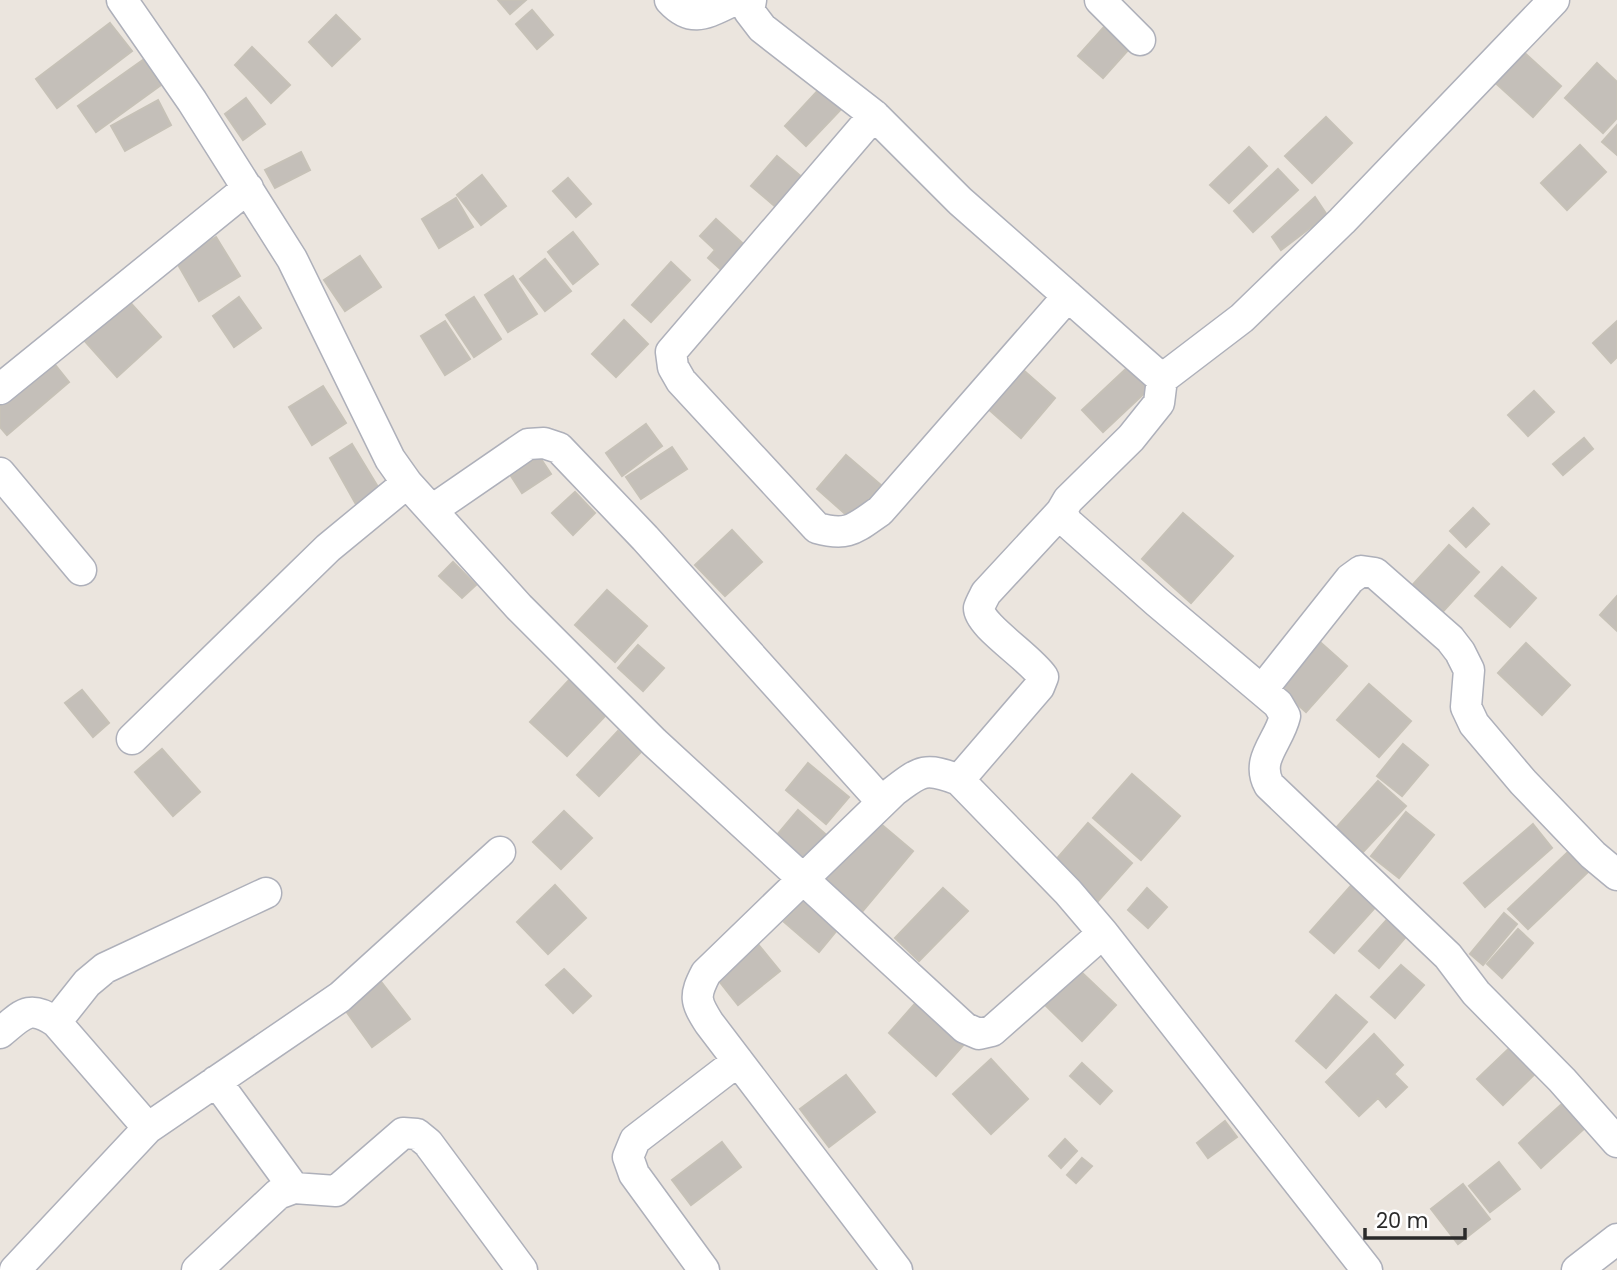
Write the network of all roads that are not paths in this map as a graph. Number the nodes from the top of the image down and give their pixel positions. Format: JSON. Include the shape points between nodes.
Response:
{"nodes":[{"id":1,"x":122,"y":0,"type":"edge"},
{"id":2,"x":670,"y":0,"type":"edge"},
{"id":3,"x":735,"y":0,"type":"edge"},
{"id":4,"x":751,"y":0,"type":"edge"},
{"id":5,"x":1100,"y":0,"type":"edge"},
{"id":6,"x":1554,"y":0,"type":"edge"},
{"id":7,"x":1140,"y":40,"type":"dead end"},
{"id":8,"x":874,"y":115,"type":"junction"},
{"id":9,"x":248,"y":188,"type":"junction"},
{"id":10,"x":1068,"y":296,"type":"junction"},
{"id":11,"x":1162,"y":379,"type":"junction"},
{"id":12,"x":0,"y":389,"type":"edge"},
{"id":13,"x":0,"y":473,"type":"edge"},
{"id":14,"x":407,"y":483,"type":"junction"},
{"id":15,"x":432,"y":510,"type":"junction"},
{"id":16,"x":1061,"y":512,"type":"junction"},
{"id":17,"x":81,"y":570,"type":"dead end"},
{"id":18,"x":1262,"y":690,"type":"junction"},
{"id":19,"x":132,"y":739,"type":"dead end"},
{"id":20,"x":958,"y":780,"type":"junction"},
{"id":21,"x":883,"y":802,"type":"junction"},
{"id":22,"x":500,"y":852,"type":"dead end"},
{"id":23,"x":1617,"y":875,"type":"edge"},
{"id":24,"x":804,"y":878,"type":"junction"},
{"id":25,"x":266,"y":893,"type":"dead end"},
{"id":26,"x":1103,"y":933,"type":"junction"},
{"id":27,"x":56,"y":1022,"type":"junction"},
{"id":28,"x":0,"y":1034,"type":"edge"},
{"id":29,"x":738,"y":1061,"type":"junction"},
{"id":30,"x":216,"y":1081,"type":"junction"},
{"id":31,"x":148,"y":1128,"type":"junction"},
{"id":32,"x":1617,"y":1142,"type":"edge"},
{"id":33,"x":294,"y":1188,"type":"junction"},
{"id":34,"x":1617,"y":1238,"type":"edge"},
{"id":35,"x":1592,"y":1265,"type":"edge"},
{"id":36,"x":15,"y":1270,"type":"edge"},
{"id":37,"x":197,"y":1270,"type":"edge"},
{"id":38,"x":522,"y":1270,"type":"edge"},
{"id":39,"x":704,"y":1270,"type":"edge"},
{"id":40,"x":897,"y":1270,"type":"edge"},
{"id":41,"x":1367,"y":1270,"type":"edge"}],
"edges":[{"from":1,"to":9,"type":"street"},
{"from":2,"to":3,"type":"street","via":[[691,16]]},
{"from":4,"to":8,"type":"street","via":[[749,11],[762,28]]},
{"from":5,"to":7,"type":"street"},
{"from":6,"to":11,"type":"street","via":[[1242,318]]},
{"from":8,"to":10,"type":"street","via":[[960,201]]},
{"from":8,"to":10,"type":"street","via":[[671,352],[681,381],[817,528],[835,533],[852,530],[880,510]]},
{"from":9,"to":12,"type":"street"},
{"from":9,"to":14,"type":"street","via":[[292,259],[390,459]]},
{"from":10,"to":11,"type":"street"},
{"from":11,"to":16,"type":"street","via":[[1159,403]]},
{"from":13,"to":17,"type":"street"},
{"from":14,"to":15,"type":"street"},
{"from":14,"to":19,"type":"street","via":[[328,548]]},
{"from":15,"to":21,"type":"street","via":[[528,444],[559,448]]},
{"from":15,"to":24,"type":"street","via":[[519,607],[645,733]]},
{"from":16,"to":18,"type":"street","via":[[1068,523]]},
{"from":16,"to":20,"type":"street","via":[[986,593],[979,609],[982,621],[1035,665],[1042,677],[1039,687]]},
{"from":18,"to":23,"type":"street","via":[[1350,579],[1361,571],[1375,573],[1450,639],[1469,670],[1466,707],[1474,724],[1593,855]]},
{"from":18,"to":32,"type":"street","via":[[1285,716],[1264,761],[1269,785],[1448,956],[1476,993]]},
{"from":20,"to":21,"type":"street","via":[[935,770],[913,776]]},
{"from":20,"to":26,"type":"street"},
{"from":21,"to":24,"type":"street"},
{"from":22,"to":30,"type":"street","via":[[341,997]]},
{"from":24,"to":26,"type":"street","via":[[965,1028],[979,1034],[992,1031]]},
{"from":24,"to":29,"type":"street","via":[[706,973],[697,990],[698,1006]]},
{"from":25,"to":27,"type":"street","via":[[105,968]]},
{"from":26,"to":41,"type":"street"},
{"from":27,"to":28,"type":"street","via":[[42,1013],[29,1013]]},
{"from":27,"to":31,"type":"street"},
{"from":29,"to":39,"type":"street","via":[[635,1140],[628,1157],[634,1174]]},
{"from":29,"to":40,"type":"street"},
{"from":30,"to":31,"type":"street"},
{"from":30,"to":33,"type":"street"},
{"from":31,"to":36,"type":"street"},
{"from":33,"to":37,"type":"street","via":[[272,1199]]},
{"from":33,"to":38,"type":"street","via":[[336,1191],[403,1133],[417,1134]]},
{"from":34,"to":35,"type":"street"}]}
